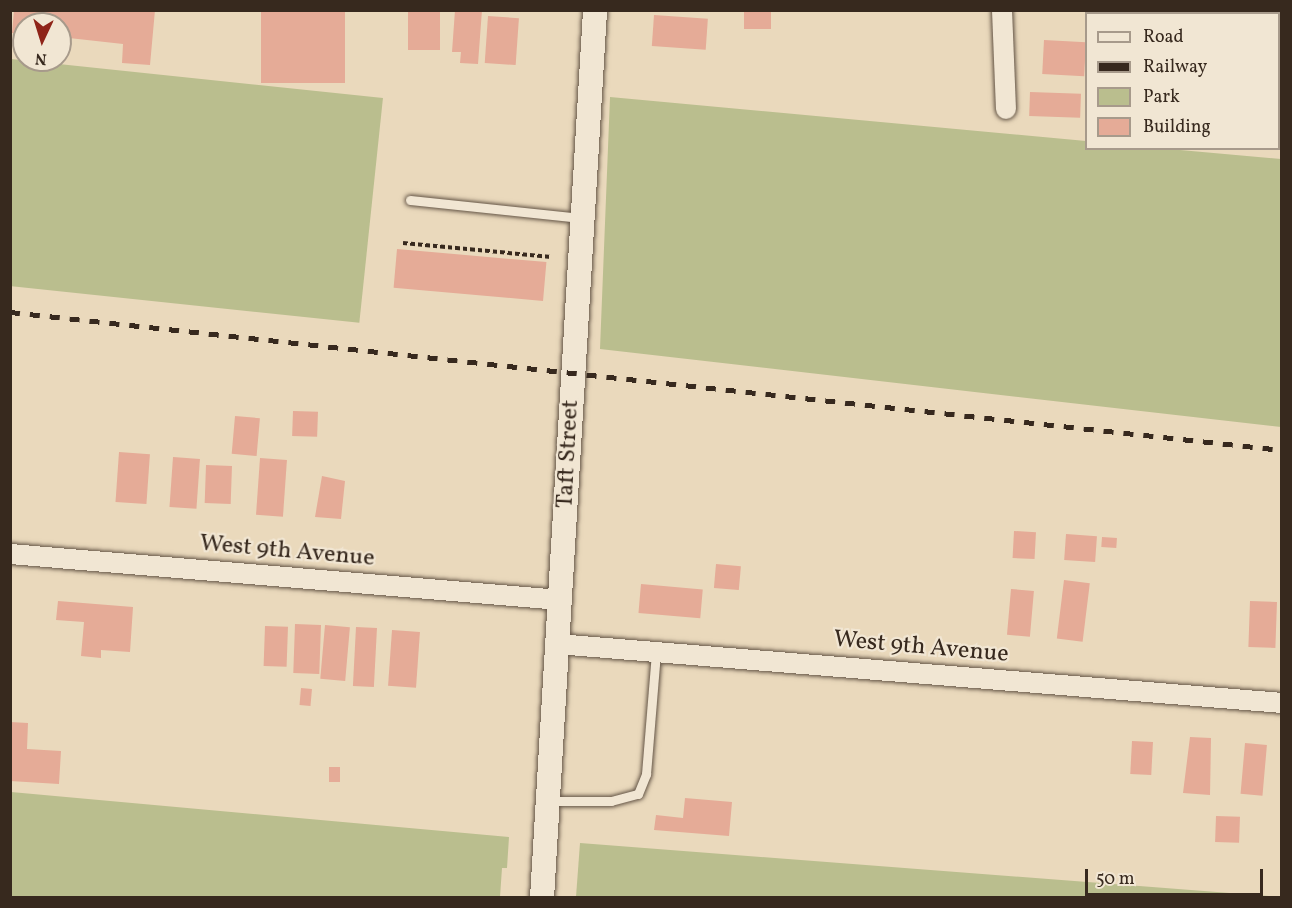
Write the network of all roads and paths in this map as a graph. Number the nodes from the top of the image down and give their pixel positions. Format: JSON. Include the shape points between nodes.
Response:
{"nodes":[{"id":1,"x":595,"y":10,"type":"edge"},
{"id":2,"x":1002,"y":10,"type":"edge"},
{"id":3,"x":1006,"y":109,"type":"dead end"},
{"id":4,"x":410,"y":200,"type":"dead end"},
{"id":5,"x":583,"y":218,"type":"junction"},
{"id":6,"x":403,"y":243,"type":"dead end"},
{"id":7,"x":551,"y":256,"type":"dead end"},
{"id":8,"x":10,"y":554,"type":"edge"},
{"id":9,"x":560,"y":600,"type":"junction"},
{"id":10,"x":557,"y":644,"type":"junction"},
{"id":11,"x":656,"y":652,"type":"junction"},
{"id":12,"x":1281,"y":703,"type":"edge"},
{"id":13,"x":548,"y":801,"type":"junction"},
{"id":14,"x":542,"y":897,"type":"edge"}],
"edges":[{"from":1,"to":5,"type":"street","name":"Taft Street"},
{"from":2,"to":3,"type":"street"},
{"from":4,"to":5,"type":"lane"},
{"from":5,"to":9,"type":"street","name":"Taft Street"},
{"from":6,"to":7,"type":"path"},
{"from":8,"to":9,"type":"street","name":"West 9th Avenue"},
{"from":9,"to":10,"type":"street","name":"Taft Street"},
{"from":10,"to":11,"type":"street","name":"West 9th Avenue"},
{"from":10,"to":13,"type":"street","name":"Taft Street"},
{"from":11,"to":12,"type":"street","name":"West 9th Avenue"},
{"from":11,"to":13,"type":"lane","via":[[646,774],[638,794],[611,801]]},
{"from":13,"to":14,"type":"street","name":"Taft Street"}]}
